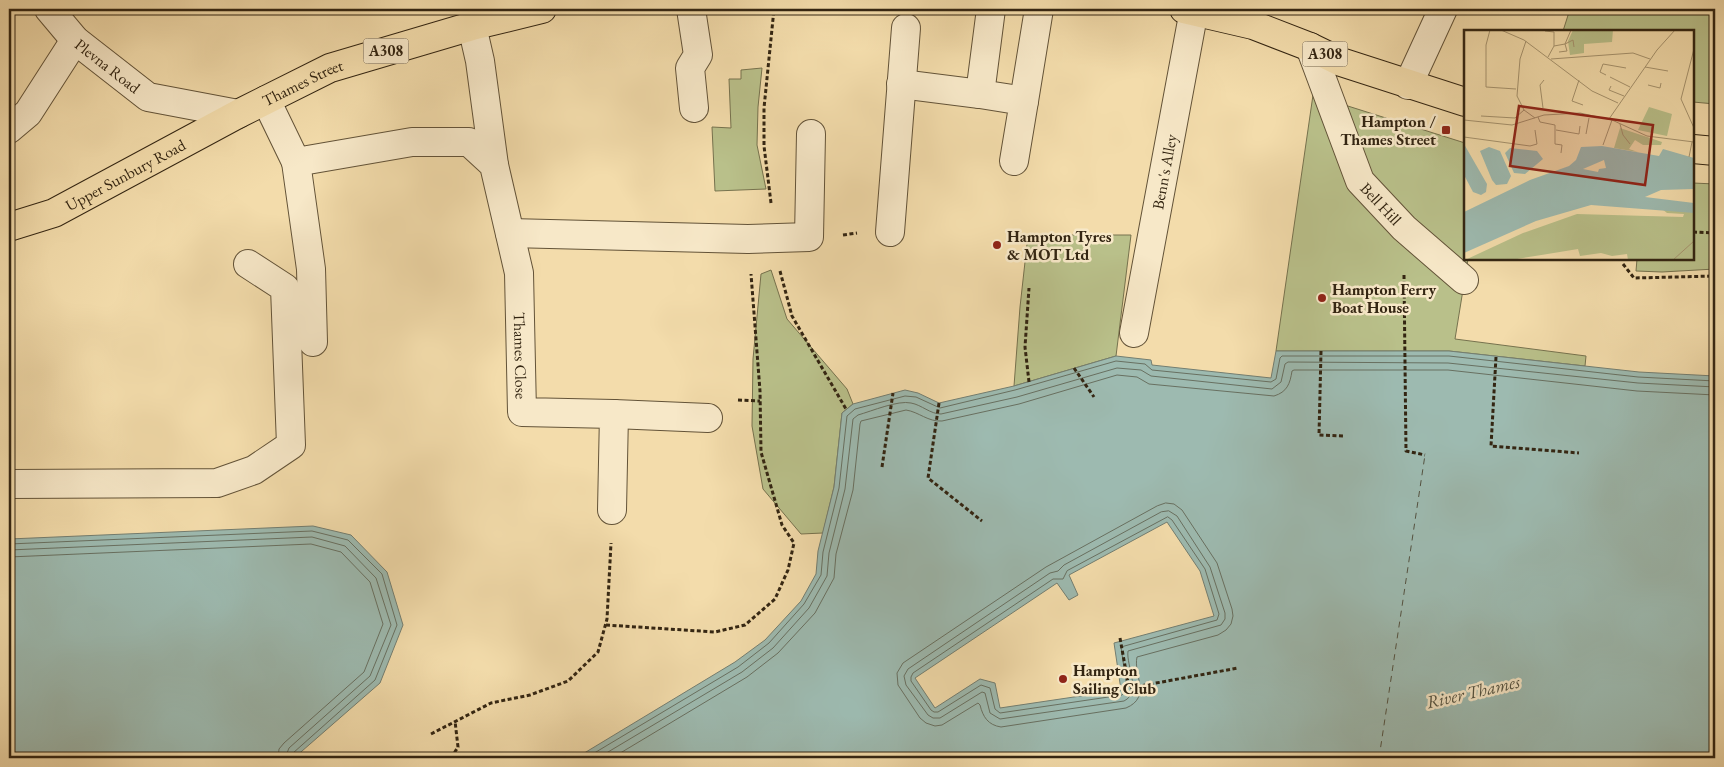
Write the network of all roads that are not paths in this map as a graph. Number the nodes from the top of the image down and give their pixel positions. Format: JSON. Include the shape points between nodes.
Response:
{"nodes":[{"id":1,"x":49,"y":9,"type":"edge"},
{"id":2,"x":542,"y":9,"type":"edge"},
{"id":3,"x":691,"y":9,"type":"edge"},
{"id":4,"x":991,"y":9,"type":"edge"},
{"id":5,"x":1039,"y":9,"type":"edge"},
{"id":6,"x":1189,"y":9,"type":"edge"},
{"id":7,"x":1443,"y":9,"type":"edge"},
{"id":8,"x":472,"y":26,"type":"junction"},
{"id":9,"x":906,"y":28,"type":"dead end"},
{"id":10,"x":74,"y":40,"type":"junction"},
{"id":11,"x":1310,"y":47,"type":"junction"},
{"id":12,"x":901,"y":84,"type":"junction"},
{"id":13,"x":1408,"y":85,"type":"junction"},
{"id":14,"x":980,"y":94,"type":"junction"},
{"id":15,"x":266,"y":100,"type":"junction"},
{"id":16,"x":1024,"y":101,"type":"junction"},
{"id":17,"x":1464,"y":102,"type":"edge"},
{"id":18,"x":694,"y":108,"type":"dead end"},
{"id":19,"x":238,"y":114,"type":"junction"},
{"id":20,"x":9,"y":129,"type":"edge"},
{"id":21,"x":811,"y":134,"type":"dead end"},
{"id":22,"x":1694,"y":148,"type":"edge"},
{"id":23,"x":1715,"y":151,"type":"edge"},
{"id":24,"x":1014,"y":161,"type":"dead end"},
{"id":25,"x":296,"y":162,"type":"junction"},
{"id":26,"x":494,"y":165,"type":"junction"},
{"id":27,"x":9,"y":227,"type":"edge"},
{"id":28,"x":890,"y":230,"type":"road end"},
{"id":29,"x":510,"y":233,"type":"junction"},
{"id":30,"x":248,"y":264,"type":"dead end"},
{"id":31,"x":1464,"y":280,"type":"dead end"},
{"id":32,"x":1134,"y":333,"type":"dead end"},
{"id":33,"x":313,"y":342,"type":"dead end"},
{"id":34,"x":614,"y":414,"type":"junction"},
{"id":35,"x":708,"y":418,"type":"dead end"},
{"id":36,"x":9,"y":484,"type":"edge"},
{"id":37,"x":612,"y":510,"type":"road end"}],
"edges":[{"from":1,"to":10,"type":"street","name":"Plevna Road"},
{"from":2,"to":8,"type":"highway","name":"Thames Street","number":"A308"},
{"from":3,"to":18,"type":"street","via":[[698,55],[690,68]]},
{"from":4,"to":14,"type":"street"},
{"from":5,"to":16,"type":"street"},
{"from":6,"to":11,"type":"highway","number":"A308","via":[[1253,25]]},
{"from":6,"to":32,"type":"street","name":"Benn's Alley"},
{"from":7,"to":13,"type":"street"},
{"from":8,"to":15,"type":"highway","name":"Thames Street","number":"A308","via":[[330,68]]},
{"from":8,"to":26,"type":"street","name":"Thames Close"},
{"from":9,"to":12,"type":"street"},
{"from":10,"to":19,"type":"street","name":"Plevna Road","via":[[148,97]]},
{"from":10,"to":20,"type":"street","via":[[28,113]]},
{"from":11,"to":13,"type":"highway","number":"A308","via":[[1341,62]]},
{"from":11,"to":31,"type":"street","name":"Bell Hill","via":[[1360,182],[1396,210]]},
{"from":12,"to":14,"type":"street"},
{"from":12,"to":28,"type":"street"},
{"from":13,"to":17,"type":"highway","number":"A308"},
{"from":14,"to":16,"type":"street"},
{"from":15,"to":19,"type":"highway","name":"Thames Street","number":"A308"},
{"from":15,"to":25,"type":"street"},
{"from":16,"to":24,"type":"street"},
{"from":19,"to":27,"type":"highway","name":"Upper Sunbury Road","number":"A308","via":[[54,213]]},
{"from":21,"to":29,"type":"street","via":[[809,237],[748,239]]},
{"from":22,"to":23,"type":"highway"},
{"from":25,"to":26,"type":"street","via":[[412,142],[468,142]]},
{"from":25,"to":33,"type":"street","via":[[311,269]]},
{"from":26,"to":29,"type":"street","name":"Thames Close"},
{"from":29,"to":34,"type":"street","name":"Thames Close","via":[[519,273],[522,412]]},
{"from":30,"to":36,"type":"street","via":[[286,288],[292,444],[254,470],[217,483]]},
{"from":34,"to":35,"type":"street"},
{"from":34,"to":37,"type":"street"}]}
